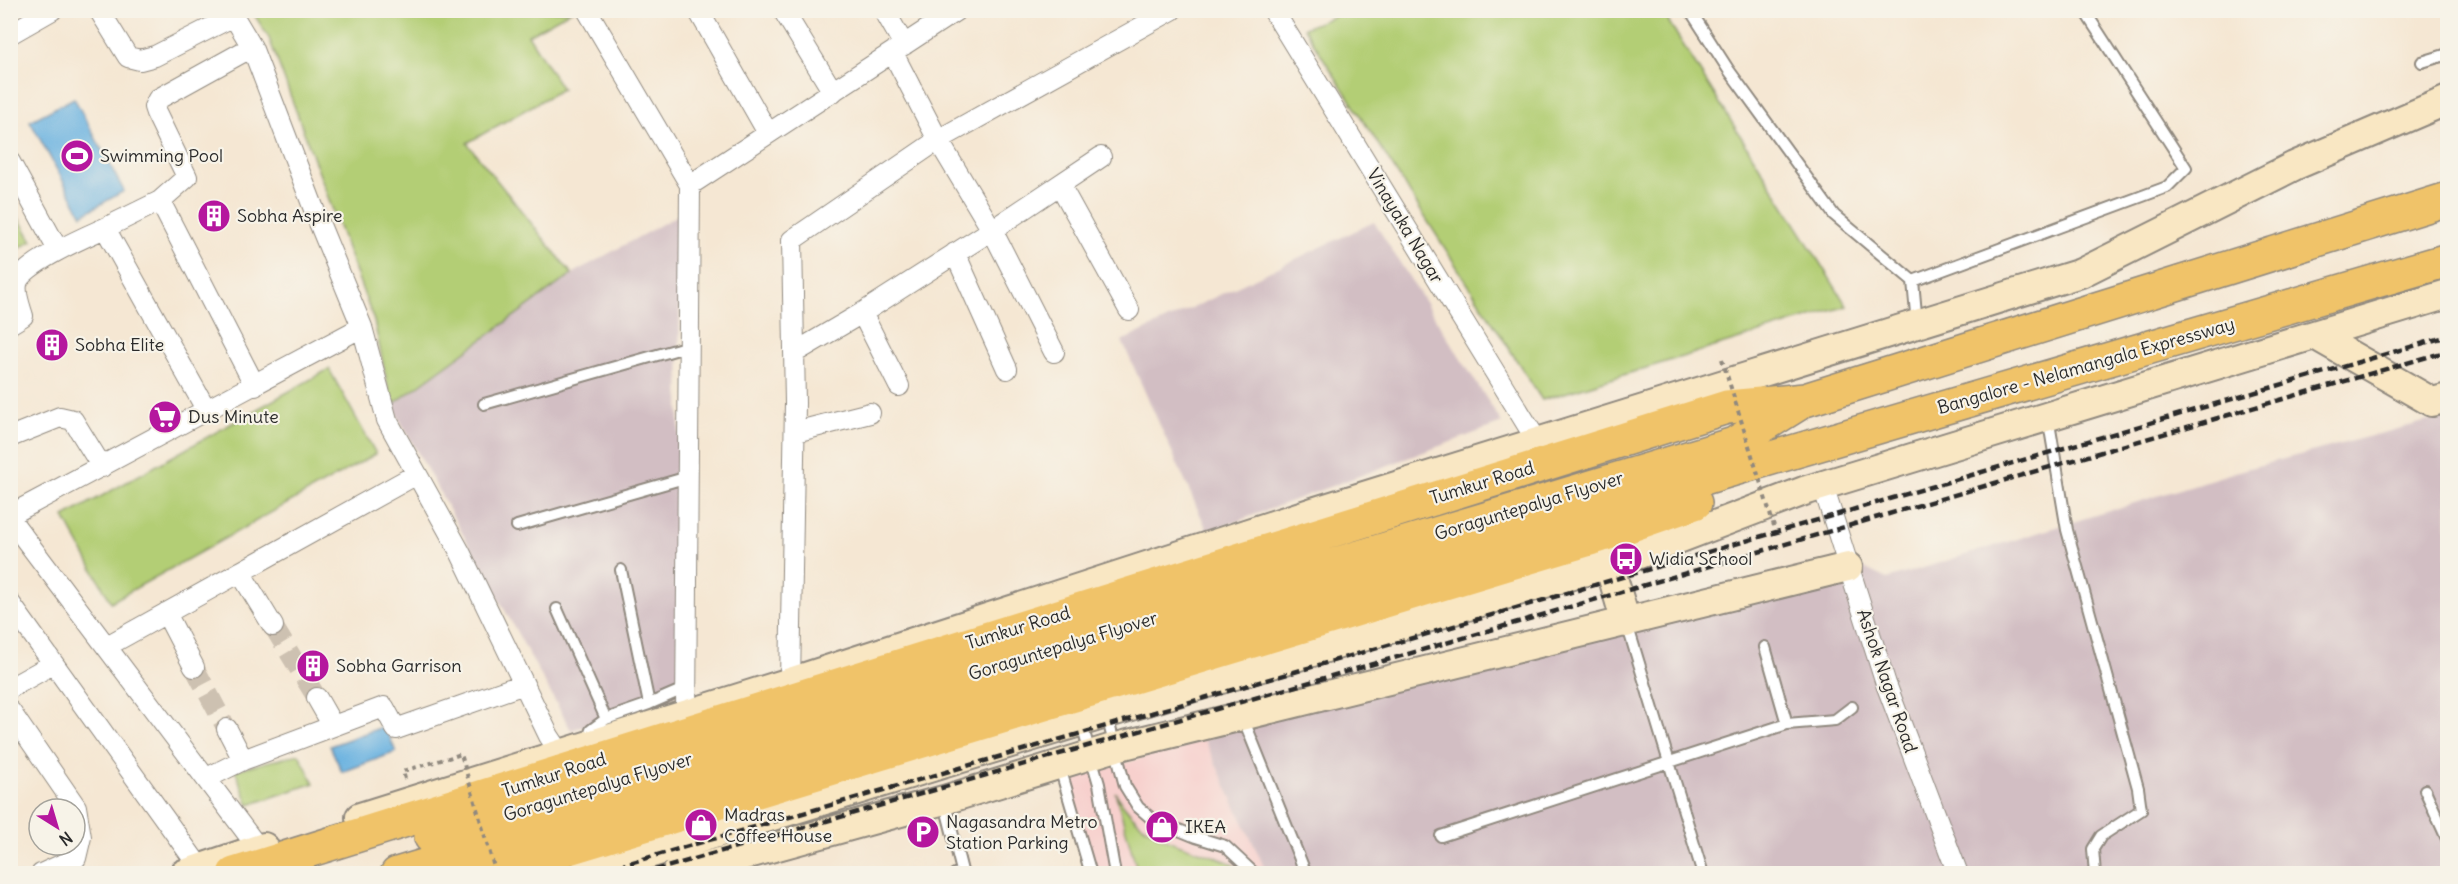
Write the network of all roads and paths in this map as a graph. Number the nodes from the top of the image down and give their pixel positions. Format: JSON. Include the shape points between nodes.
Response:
{"nodes":[{"id":1,"x":52,"y":10,"type":"edge"},
{"id":2,"x":99,"y":10,"type":"edge"},
{"id":3,"x":587,"y":10,"type":"edge"},
{"id":4,"x":698,"y":10,"type":"edge"},
{"id":5,"x":783,"y":10,"type":"edge"},
{"id":6,"x":884,"y":10,"type":"edge"},
{"id":7,"x":957,"y":10,"type":"edge"},
{"id":8,"x":1172,"y":10,"type":"edge"},
{"id":9,"x":1273,"y":10,"type":"edge"},
{"id":10,"x":1690,"y":10,"type":"edge"},
{"id":11,"x":2084,"y":10,"type":"edge"},
{"id":12,"x":232,"y":13,"type":"edge"},
{"id":13,"x":10,"y":34,"type":"edge"},
{"id":14,"x":252,"y":47,"type":"junction"},
{"id":15,"x":898,"y":49,"type":"junction"},
{"id":16,"x":2448,"y":54,"type":"edge"},
{"id":17,"x":2422,"y":62,"type":"dead end"},
{"id":18,"x":833,"y":92,"type":"junction"},
{"id":19,"x":2448,"y":100,"type":"edge"},
{"id":20,"x":768,"y":133,"type":"junction"},
{"id":21,"x":938,"y":140,"type":"junction"},
{"id":22,"x":1101,"y":157,"type":"dead end"},
{"id":23,"x":10,"y":162,"type":"edge"},
{"id":24,"x":690,"y":185,"type":"junction"},
{"id":25,"x":1060,"y":185,"type":"junction"},
{"id":26,"x":17,"y":190,"type":"edge"},
{"id":27,"x":2448,"y":200,"type":"edge"},
{"id":28,"x":160,"y":201,"type":"junction"},
{"id":29,"x":105,"y":228,"type":"junction"},
{"id":30,"x":992,"y":230,"type":"junction"},
{"id":31,"x":58,"y":250,"type":"junction"},
{"id":32,"x":955,"y":254,"type":"junction"},
{"id":33,"x":2448,"y":260,"type":"edge"},
{"id":34,"x":1913,"y":281,"type":"junction"},
{"id":35,"x":14,"y":285,"type":"edge"},
{"id":36,"x":2448,"y":294,"type":"edge"},
{"id":37,"x":1129,"y":310,"type":"dead end"},
{"id":38,"x":862,"y":313,"type":"junction"},
{"id":39,"x":10,"y":324,"type":"edge"},
{"id":40,"x":1917,"y":324,"type":"junction"},
{"id":41,"x":362,"y":327,"type":"junction"},
{"id":42,"x":2315,"y":335,"type":"junction"},
{"id":43,"x":688,"y":346,"type":"junction"},
{"id":44,"x":1054,"y":352,"type":"dead end"},
{"id":45,"x":794,"y":353,"type":"junction"},
{"id":46,"x":1722,"y":359,"type":"dead end"},
{"id":47,"x":1007,"y":369,"type":"dead end"},
{"id":48,"x":255,"y":386,"type":"junction"},
{"id":49,"x":899,"y":386,"type":"dead end"},
{"id":50,"x":2448,"y":398,"type":"edge"},
{"id":51,"x":1805,"y":400,"type":"junction"},
{"id":52,"x":484,"y":404,"type":"dead end"},
{"id":53,"x":207,"y":411,"type":"junction"},
{"id":54,"x":870,"y":413,"type":"dead end"},
{"id":55,"x":2048,"y":417,"type":"junction"},
{"id":56,"x":795,"y":432,"type":"junction"},
{"id":57,"x":10,"y":437,"type":"edge"},
{"id":58,"x":1537,"y":441,"type":"junction"},
{"id":59,"x":1729,"y":458,"type":"junction"},
{"id":60,"x":102,"y":467,"type":"junction"},
{"id":61,"x":417,"y":474,"type":"junction"},
{"id":62,"x":688,"y":477,"type":"junction"},
{"id":63,"x":1822,"y":486,"type":"junction"},
{"id":64,"x":10,"y":517,"type":"edge"},
{"id":65,"x":517,"y":526,"type":"dead end"},
{"id":66,"x":1774,"y":526,"type":"dead end"},
{"id":67,"x":1609,"y":564,"type":"junction"},
{"id":68,"x":1848,"y":567,"type":"junction"},
{"id":69,"x":621,"y":570,"type":"dead end"},
{"id":70,"x":240,"y":572,"type":"junction"},
{"id":71,"x":10,"y":603,"type":"edge"},
{"id":72,"x":557,"y":609,"type":"dead end"},
{"id":73,"x":166,"y":613,"type":"junction"},
{"id":74,"x":1626,"y":623,"type":"junction"},
{"id":75,"x":273,"y":627,"type":"tunnel mouth"},
{"id":76,"x":107,"y":646,"type":"junction"},
{"id":77,"x":1765,"y":647,"type":"dead end"},
{"id":78,"x":53,"y":664,"type":"junction"},
{"id":79,"x":194,"y":667,"type":"tunnel mouth"},
{"id":80,"x":790,"y":682,"type":"junction"},
{"id":81,"x":524,"y":684,"type":"junction"},
{"id":82,"x":10,"y":688,"type":"edge"},
{"id":83,"x":317,"y":698,"type":"tunnel mouth"},
{"id":84,"x":686,"y":702,"type":"junction"},
{"id":85,"x":650,"y":705,"type":"junction"},
{"id":86,"x":1852,"y":707,"type":"dead end"},
{"id":87,"x":10,"y":711,"type":"edge"},
{"id":88,"x":1242,"y":715,"type":"junction"},
{"id":89,"x":1093,"y":718,"type":"junction"},
{"id":90,"x":606,"y":719,"type":"junction"},
{"id":91,"x":1787,"y":724,"type":"junction"},
{"id":92,"x":333,"y":726,"type":"junction"},
{"id":93,"x":227,"y":729,"type":"tunnel mouth"},
{"id":94,"x":1116,"y":747,"type":"junction"},
{"id":95,"x":573,"y":750,"type":"junction"},
{"id":96,"x":1089,"y":755,"type":"junction"},
{"id":97,"x":243,"y":760,"type":"junction"},
{"id":98,"x":1668,"y":761,"type":"junction"},
{"id":99,"x":1059,"y":764,"type":"junction"},
{"id":100,"x":413,"y":768,"type":"dead end"},
{"id":101,"x":207,"y":778,"type":"junction"},
{"id":102,"x":2425,"y":790,"type":"dead end"},
{"id":103,"x":944,"y":800,"type":"junction"},
{"id":104,"x":1441,"y":836,"type":"dead end"},
{"id":105,"x":2448,"y":841,"type":"edge"},
{"id":106,"x":260,"y":849,"type":"junction"},
{"id":107,"x":192,"y":871,"type":"edge"},
{"id":108,"x":41,"y":873,"type":"edge"},
{"id":109,"x":234,"y":873,"type":"edge"},
{"id":110,"x":313,"y":873,"type":"edge"},
{"id":111,"x":397,"y":873,"type":"edge"},
{"id":112,"x":483,"y":873,"type":"edge"},
{"id":113,"x":496,"y":873,"type":"edge"},
{"id":114,"x":582,"y":873,"type":"edge"},
{"id":115,"x":676,"y":873,"type":"edge"},
{"id":116,"x":955,"y":873,"type":"edge"},
{"id":117,"x":1091,"y":873,"type":"edge"},
{"id":118,"x":1115,"y":873,"type":"edge"},
{"id":119,"x":1254,"y":873,"type":"edge"},
{"id":120,"x":1306,"y":873,"type":"edge"},
{"id":121,"x":1703,"y":873,"type":"edge"},
{"id":122,"x":1958,"y":873,"type":"edge"},
{"id":123,"x":2095,"y":873,"type":"edge"}],
"edges":[{"from":1,"to":13,"type":"street"},
{"from":2,"to":12,"type":"street","via":[[128,57],[141,60]]},
{"from":3,"to":24,"type":"street"},
{"from":4,"to":20,"type":"street"},
{"from":5,"to":18,"type":"street"},
{"from":6,"to":15,"type":"street"},
{"from":7,"to":15,"type":"street"},
{"from":8,"to":21,"type":"street"},
{"from":9,"to":58,"type":"street","name":"Vinayaka Nagar"},
{"from":10,"to":34,"type":"lane","via":[[1834,215]]},
{"from":11,"to":34,"type":"lane","via":[[2186,168],[2167,187]]},
{"from":12,"to":14,"type":"street"},
{"from":14,"to":28,"type":"street","via":[[158,99],[156,113],[187,177]]},
{"from":14,"to":41,"type":"street"},
{"from":15,"to":18,"type":"street"},
{"from":15,"to":21,"type":"street"},
{"from":16,"to":17,"type":"lane"},
{"from":18,"to":20,"type":"street"},
{"from":19,"to":40,"type":"street","via":[[2294,166],[2081,273]]},
{"from":20,"to":24,"type":"street"},
{"from":21,"to":30,"type":"street"},
{"from":21,"to":45,"type":"street","via":[[792,240]]},
{"from":22,"to":25,"type":"street"},
{"from":23,"to":26,"type":"street"},
{"from":24,"to":43,"type":"street"},
{"from":25,"to":30,"type":"street"},
{"from":25,"to":37,"type":"street"},
{"from":26,"to":31,"type":"street"},
{"from":27,"to":51,"type":"highway"},
{"from":28,"to":29,"type":"street"},
{"from":28,"to":48,"type":"street"},
{"from":29,"to":31,"type":"street"},
{"from":29,"to":53,"type":"street"},
{"from":30,"to":32,"type":"street"},
{"from":30,"to":44,"type":"street"},
{"from":31,"to":35,"type":"street","via":[[20,276]]},
{"from":32,"to":38,"type":"street"},
{"from":32,"to":47,"type":"street"},
{"from":33,"to":59,"type":"highway","name":"Bangalore - Nelamangala Expressway"},
{"from":34,"to":40,"type":"lane"},
{"from":35,"to":39,"type":"street","via":[[23,315]]},
{"from":36,"to":42,"type":"street"},
{"from":38,"to":45,"type":"street"},
{"from":38,"to":49,"type":"street"},
{"from":40,"to":58,"type":"street"},
{"from":41,"to":48,"type":"street"},
{"from":41,"to":61,"type":"street","via":[[387,420]]},
{"from":42,"to":50,"type":"street","via":[[2432,402]]},
{"from":42,"to":55,"type":"street"},
{"from":43,"to":52,"type":"lane"},
{"from":43,"to":62,"type":"street"},
{"from":45,"to":56,"type":"street"},
{"from":46,"to":66,"type":"path","bridge":true},
{"from":48,"to":53,"type":"street"},
{"from":51,"to":59,"type":"highway","name":"Goraguntepalya Flyover"},
{"from":51,"to":109,"type":"highway","name":"Tumkur Road","via":[[1727,407]]},
{"from":53,"to":60,"type":"street"},
{"from":54,"to":56,"type":"street"},
{"from":55,"to":63,"type":"street"},
{"from":55,"to":123,"type":"lane","via":[[2067,530],[2141,810],[2101,836],[2093,849]]},
{"from":56,"to":80,"type":"street"},
{"from":57,"to":60,"type":"street","via":[[66,417],[72,420]]},
{"from":58,"to":80,"type":"street"},
{"from":59,"to":110,"type":"highway","name":"Goraguntepalya Flyover"},
{"from":59,"to":111,"type":"highway","name":"Goraguntepalya Flyover","via":[[1683,484]]},
{"from":59,"to":112,"type":"highway","via":[[1712,491],[1697,502],[1600,536]]},
{"from":60,"to":64,"type":"street"},
{"from":61,"to":70,"type":"street"},
{"from":61,"to":81,"type":"street"},
{"from":62,"to":65,"type":"lane"},
{"from":62,"to":84,"type":"street"},
{"from":63,"to":67,"type":"street"},
{"from":63,"to":68,"type":"street","name":"Ashok Nagar Road"},
{"from":64,"to":76,"type":"street"},
{"from":67,"to":74,"type":"street"},
{"from":67,"to":89,"type":"street"},
{"from":68,"to":74,"type":"street"},
{"from":68,"to":122,"type":"street","name":"Ashok Nagar Road","via":[[1886,684]]},
{"from":69,"to":85,"type":"lane"},
{"from":70,"to":73,"type":"street"},
{"from":70,"to":75,"type":"street"},
{"from":71,"to":78,"type":"street"},
{"from":72,"to":90,"type":"lane"},
{"from":73,"to":76,"type":"street"},
{"from":73,"to":79,"type":"street"},
{"from":74,"to":88,"type":"street"},
{"from":74,"to":98,"type":"lane"},
{"from":76,"to":101,"type":"street"},
{"from":77,"to":91,"type":"lane"},
{"from":78,"to":82,"type":"street"},
{"from":78,"to":107,"type":"street"},
{"from":80,"to":84,"type":"street"},
{"from":81,"to":92,"type":"street","via":[[396,729],[384,707]]},
{"from":81,"to":95,"type":"street","via":[[549,736]]},
{"from":83,"to":92,"type":"street"},
{"from":84,"to":85,"type":"lane"},
{"from":84,"to":95,"type":"street"},
{"from":85,"to":90,"type":"lane"},
{"from":86,"to":91,"type":"lane","via":[[1835,720]]},
{"from":87,"to":108,"type":"street","via":[[75,807],[81,837],[76,858]]},
{"from":88,"to":94,"type":"street"},
{"from":88,"to":120,"type":"lane"},
{"from":89,"to":94,"type":"lane"},
{"from":89,"to":96,"type":"lane"},
{"from":89,"to":114,"type":"street"},
{"from":90,"to":95,"type":"lane"},
{"from":91,"to":98,"type":"lane"},
{"from":92,"to":97,"type":"street"},
{"from":93,"to":97,"type":"street"},
{"from":94,"to":96,"type":"street"},
{"from":94,"to":119,"type":"lane","via":[[1125,786],[1138,807],[1152,819],[1225,846]]},
{"from":95,"to":106,"type":"street"},
{"from":96,"to":99,"type":"street"},
{"from":96,"to":118,"type":"lane","via":[[1099,783]]},
{"from":97,"to":101,"type":"street"},
{"from":98,"to":104,"type":"lane"},
{"from":98,"to":121,"type":"lane"},
{"from":99,"to":103,"type":"street"},
{"from":99,"to":117,"type":"lane"},
{"from":100,"to":113,"type":"path","bridge":true,"via":[[461,754]]},
{"from":101,"to":106,"type":"street"},
{"from":102,"to":105,"type":"lane"},
{"from":103,"to":115,"type":"street"},
{"from":103,"to":116,"type":"lane","via":[[962,871]]},
{"from":106,"to":107,"type":"street"}]}
